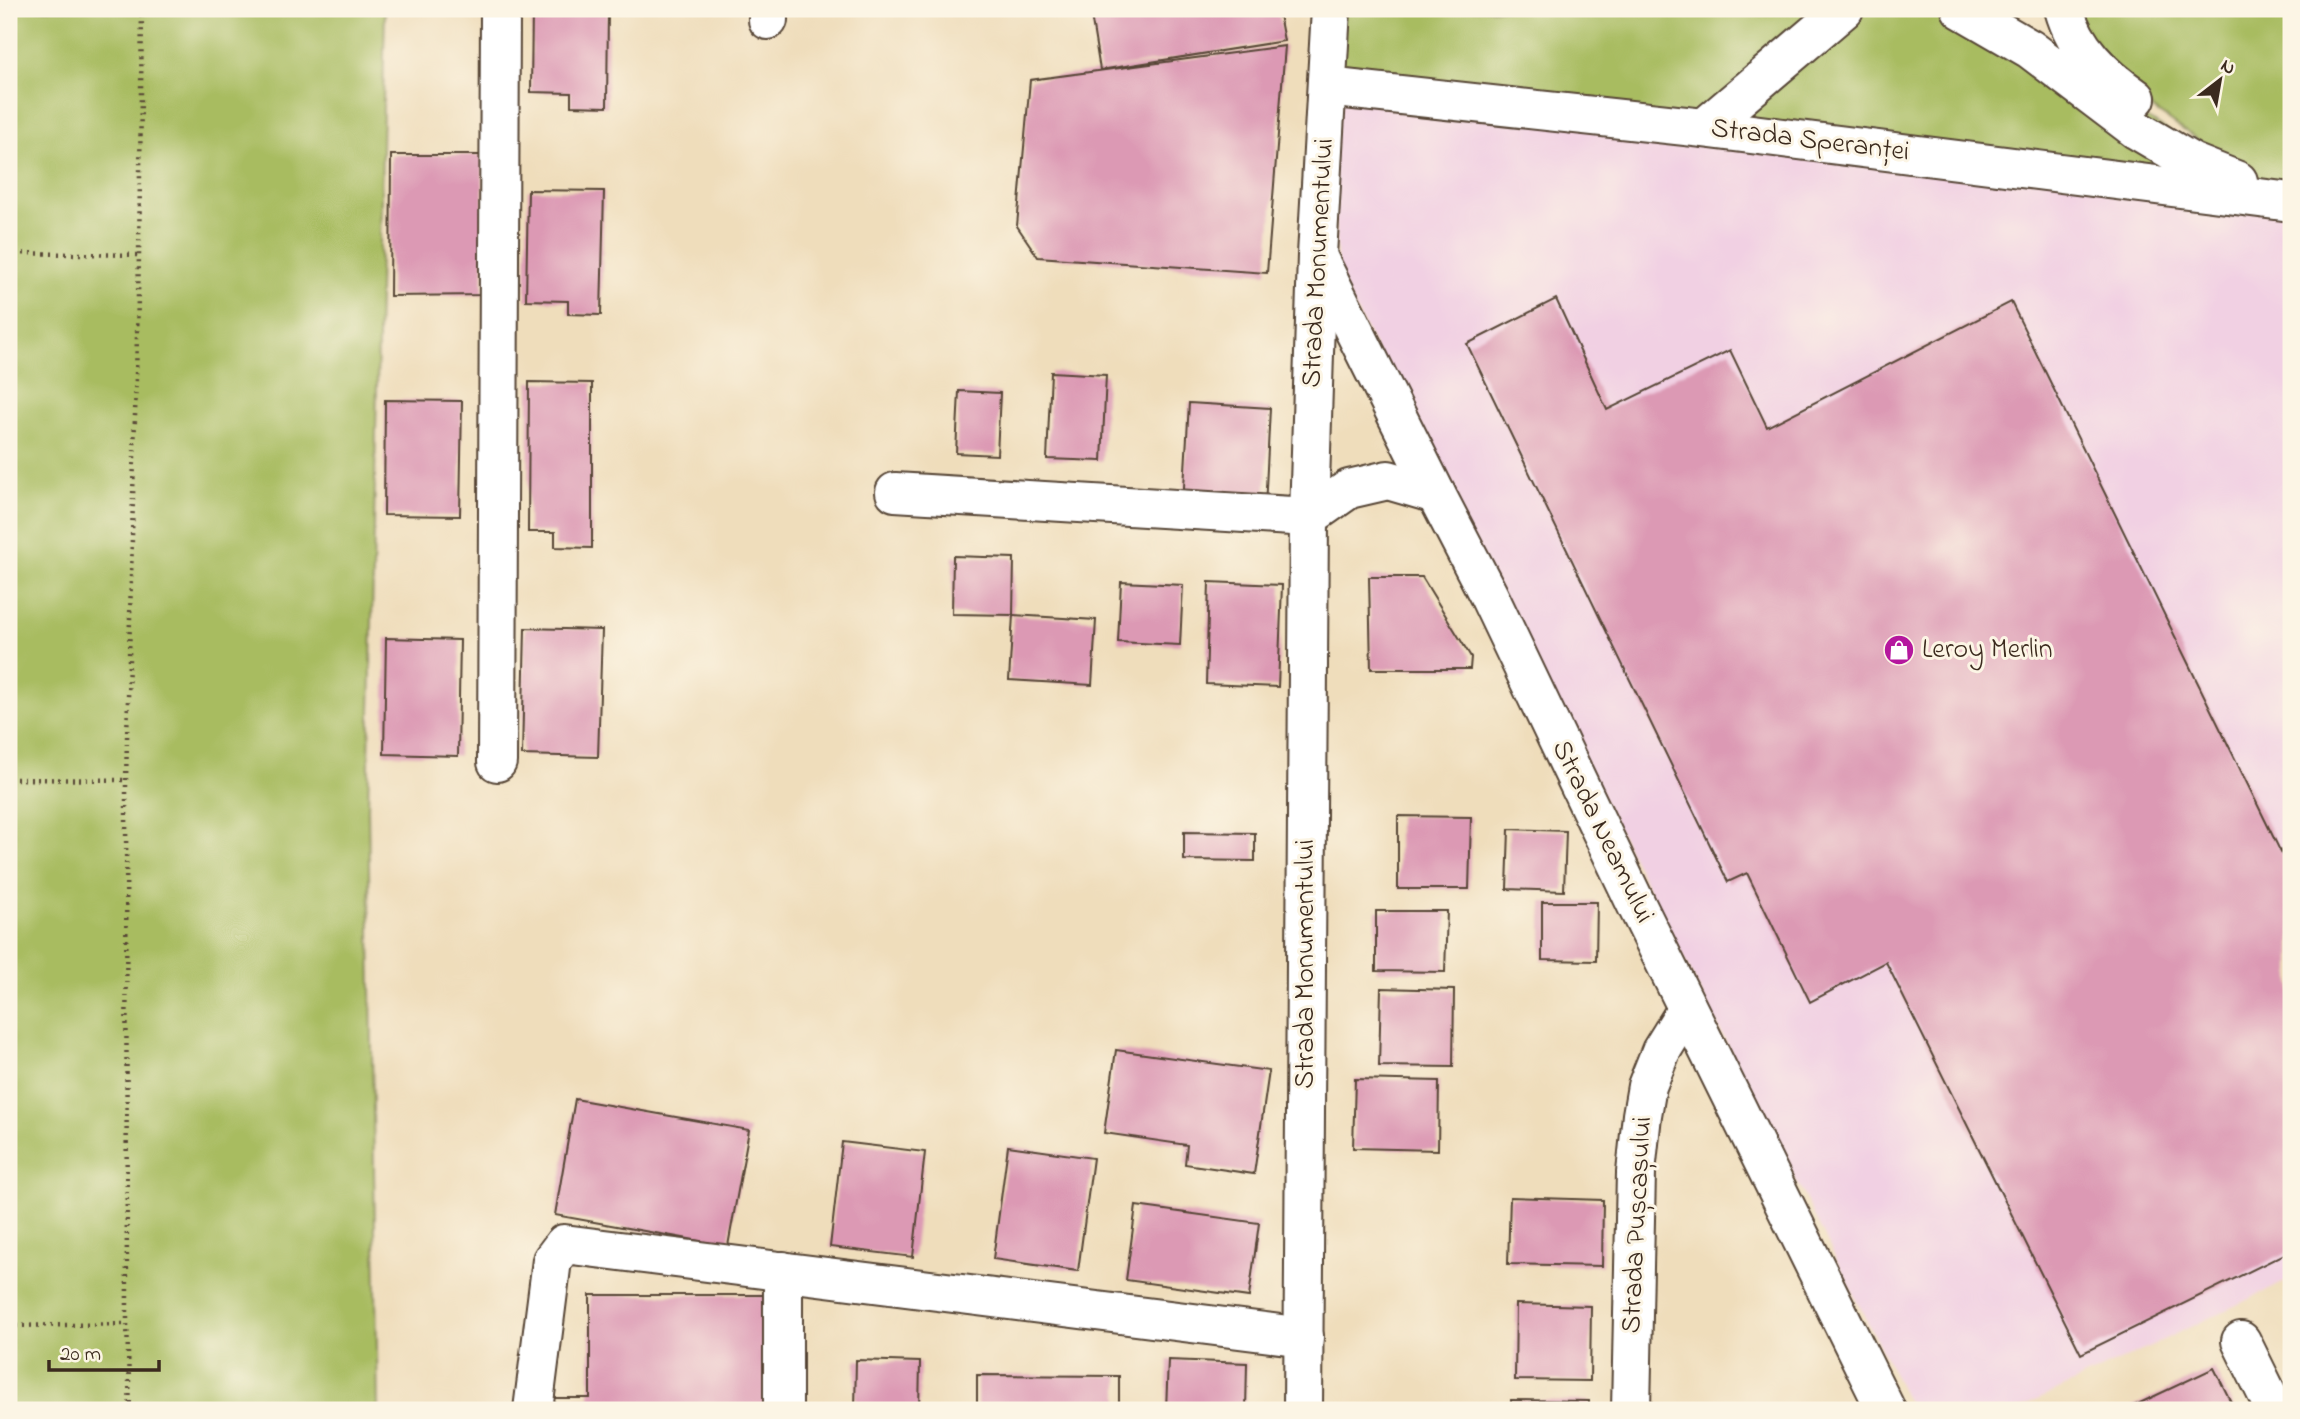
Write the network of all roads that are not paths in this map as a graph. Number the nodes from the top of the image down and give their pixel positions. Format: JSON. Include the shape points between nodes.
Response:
{"nodes":[{"id":1,"x":500,"y":9,"type":"edge"},
{"id":2,"x":1331,"y":9,"type":"edge"},
{"id":3,"x":1844,"y":9,"type":"edge"},
{"id":4,"x":1961,"y":9,"type":"edge"},
{"id":5,"x":2064,"y":9,"type":"edge"},
{"id":6,"x":1327,"y":87,"type":"junction"},
{"id":7,"x":1704,"y":128,"type":"junction"},
{"id":8,"x":2290,"y":203,"type":"edge"},
{"id":9,"x":1317,"y":255,"type":"junction"},
{"id":10,"x":895,"y":492,"type":"dead end"},
{"id":11,"x":1436,"y":494,"type":"junction"},
{"id":12,"x":1309,"y":517,"type":"junction"},
{"id":13,"x":497,"y":762,"type":"dead end"},
{"id":14,"x":1687,"y":1009,"type":"junction"},
{"id":15,"x":783,"y":1271,"type":"junction"},
{"id":16,"x":1304,"y":1337,"type":"junction"},
{"id":17,"x":2241,"y":1341,"type":"dead end"},
{"id":18,"x":533,"y":1410,"type":"edge"},
{"id":19,"x":783,"y":1410,"type":"edge"},
{"id":20,"x":1303,"y":1410,"type":"edge"},
{"id":21,"x":1631,"y":1410,"type":"edge"},
{"id":22,"x":1886,"y":1410,"type":"edge"},
{"id":23,"x":2275,"y":1410,"type":"edge"}],
"edges":[{"from":1,"to":13,"type":"street"},
{"from":2,"to":6,"type":"street","name":"Strada Monumentului"},
{"from":3,"to":7,"type":"street"},
{"from":4,"to":8,"type":"street","via":[[2030,50],[2137,130],[2193,163]]},
{"from":5,"to":8,"type":"street","via":[[2077,41],[2118,85]]},
{"from":6,"to":7,"type":"street","name":"Strada Speranței"},
{"from":6,"to":9,"type":"street","name":"Strada Monumentului"},
{"from":7,"to":8,"type":"street","name":"Strada Speranței"},
{"from":9,"to":11,"type":"street","name":"Strada Neamului"},
{"from":9,"to":12,"type":"street","name":"Strada Monumentului"},
{"from":10,"to":12,"type":"street"},
{"from":11,"to":12,"type":"street","via":[[1388,480],[1349,489]]},
{"from":11,"to":14,"type":"street","name":"Strada Neamului"},
{"from":12,"to":16,"type":"street","name":"Strada Monumentului"},
{"from":14,"to":21,"type":"street","name":"Strada Pușcașului","via":[[1661,1051],[1642,1115],[1636,1172]]},
{"from":14,"to":22,"type":"street","name":"Strada Neamului"},
{"from":15,"to":16,"type":"street"},
{"from":15,"to":18,"type":"street","via":[[564,1244],[552,1260]]},
{"from":15,"to":19,"type":"street"},
{"from":16,"to":20,"type":"street","name":"Strada Monumentului"},
{"from":17,"to":23,"type":"street"}]}
